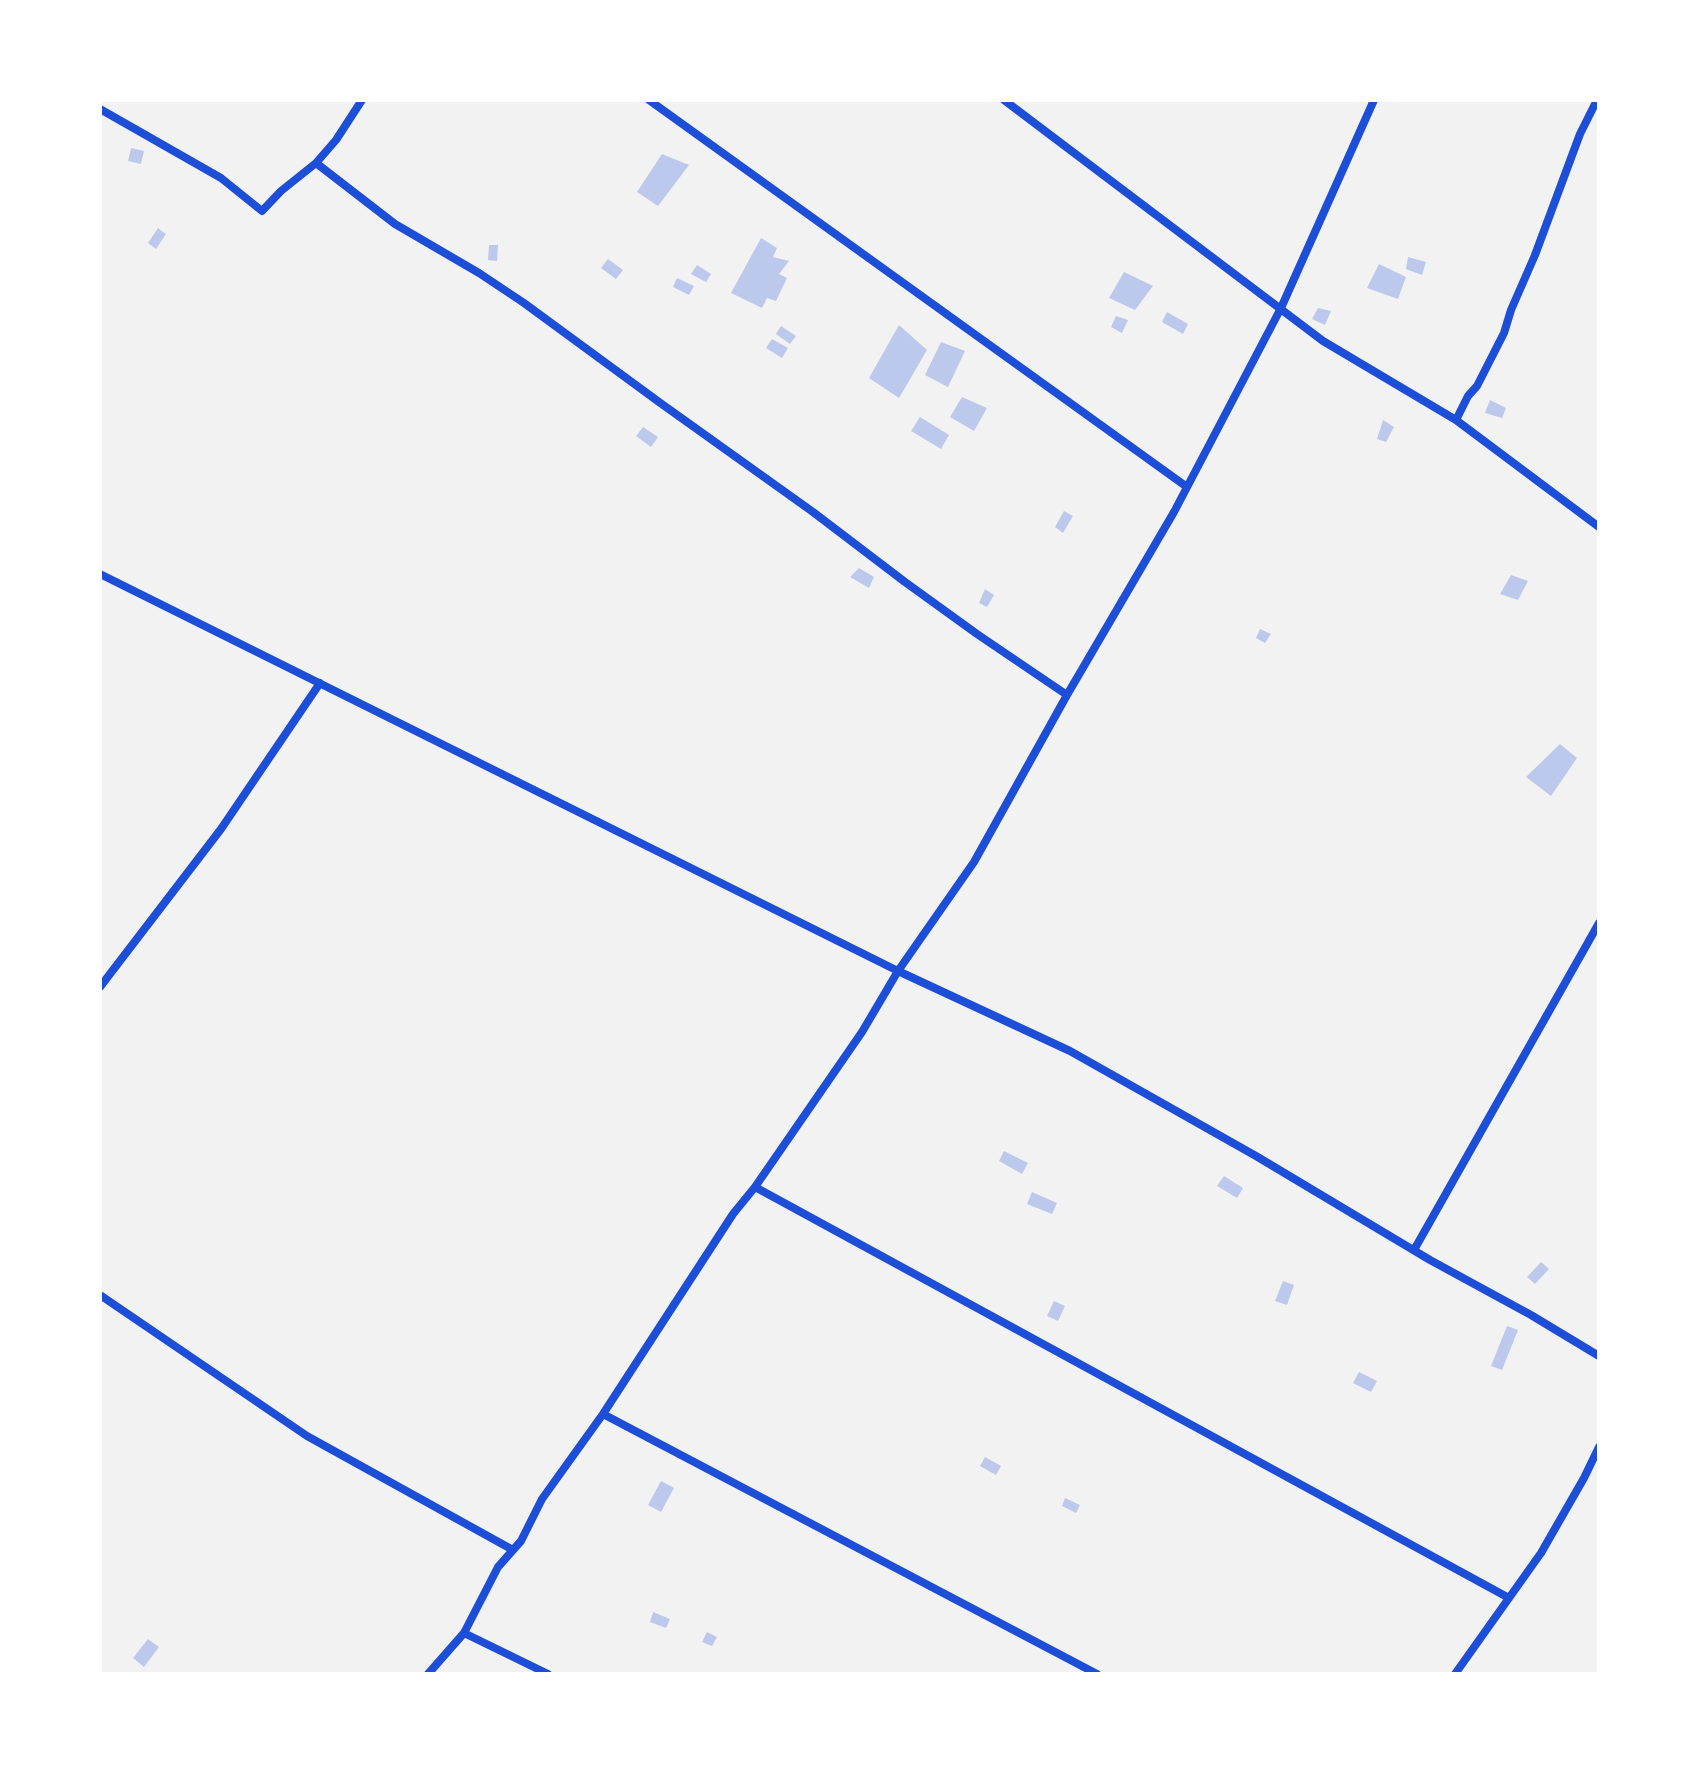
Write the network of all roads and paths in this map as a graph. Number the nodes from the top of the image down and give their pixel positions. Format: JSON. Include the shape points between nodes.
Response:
{"nodes":[{"id":1,"x":362,"y":100,"type":"edge"},
{"id":2,"x":649,"y":100,"type":"edge"},
{"id":3,"x":1004,"y":100,"type":"edge"},
{"id":4,"x":1374,"y":100,"type":"edge"},
{"id":5,"x":1597,"y":100,"type":"edge"},
{"id":6,"x":100,"y":109,"type":"edge"},
{"id":7,"x":316,"y":163,"type":"junction"},
{"id":8,"x":1281,"y":308,"type":"junction"},
{"id":9,"x":1456,"y":420,"type":"junction"},
{"id":10,"x":1187,"y":487,"type":"junction"},
{"id":11,"x":1599,"y":527,"type":"edge"},
{"id":12,"x":100,"y":574,"type":"edge"},
{"id":13,"x":320,"y":683,"type":"junction"},
{"id":14,"x":1067,"y":695,"type":"junction"},
{"id":15,"x":1599,"y":923,"type":"edge"},
{"id":16,"x":898,"y":971,"type":"junction"},
{"id":17,"x":100,"y":987,"type":"edge"},
{"id":18,"x":755,"y":1187,"type":"junction"},
{"id":19,"x":1414,"y":1250,"type":"junction"},
{"id":20,"x":100,"y":1295,"type":"edge"},
{"id":21,"x":1599,"y":1356,"type":"edge"},
{"id":22,"x":603,"y":1414,"type":"junction"},
{"id":23,"x":1599,"y":1447,"type":"edge"},
{"id":24,"x":513,"y":1550,"type":"junction"},
{"id":25,"x":1509,"y":1598,"type":"junction"},
{"id":26,"x":464,"y":1633,"type":"junction"},
{"id":27,"x":428,"y":1674,"type":"edge"},
{"id":28,"x":548,"y":1674,"type":"edge"},
{"id":29,"x":1097,"y":1674,"type":"edge"},
{"id":30,"x":1455,"y":1674,"type":"edge"}],
"edges":[{"from":1,"to":7,"type":"street"},
{"from":2,"to":10,"type":"street"},
{"from":3,"to":8,"type":"street"},
{"from":4,"to":8,"type":"street"},
{"from":5,"to":9,"type":"street","via":[[1504,333]]},
{"from":6,"to":7,"type":"street","via":[[221,178],[262,211]]},
{"from":7,"to":14,"type":"street","via":[[395,224],[524,303]]},
{"from":8,"to":9,"type":"street","via":[[1323,341]]},
{"from":8,"to":10,"type":"street"},
{"from":9,"to":11,"type":"street"},
{"from":10,"to":14,"type":"street"},
{"from":12,"to":13,"type":"street"},
{"from":13,"to":16,"type":"street"},
{"from":13,"to":17,"type":"street","via":[[221,829]]},
{"from":14,"to":16,"type":"street","via":[[974,862]]},
{"from":15,"to":19,"type":"street"},
{"from":16,"to":18,"type":"street"},
{"from":16,"to":19,"type":"street","via":[[1070,1051]]},
{"from":18,"to":22,"type":"street"},
{"from":18,"to":25,"type":"street"},
{"from":19,"to":21,"type":"street"},
{"from":20,"to":24,"type":"street","via":[[307,1436]]},
{"from":22,"to":24,"type":"street"},
{"from":22,"to":29,"type":"street"},
{"from":23,"to":25,"type":"street","via":[[1541,1553]]},
{"from":24,"to":26,"type":"street","via":[[498,1567]]},
{"from":25,"to":30,"type":"street"},
{"from":26,"to":27,"type":"street"},
{"from":26,"to":28,"type":"street"}]}
